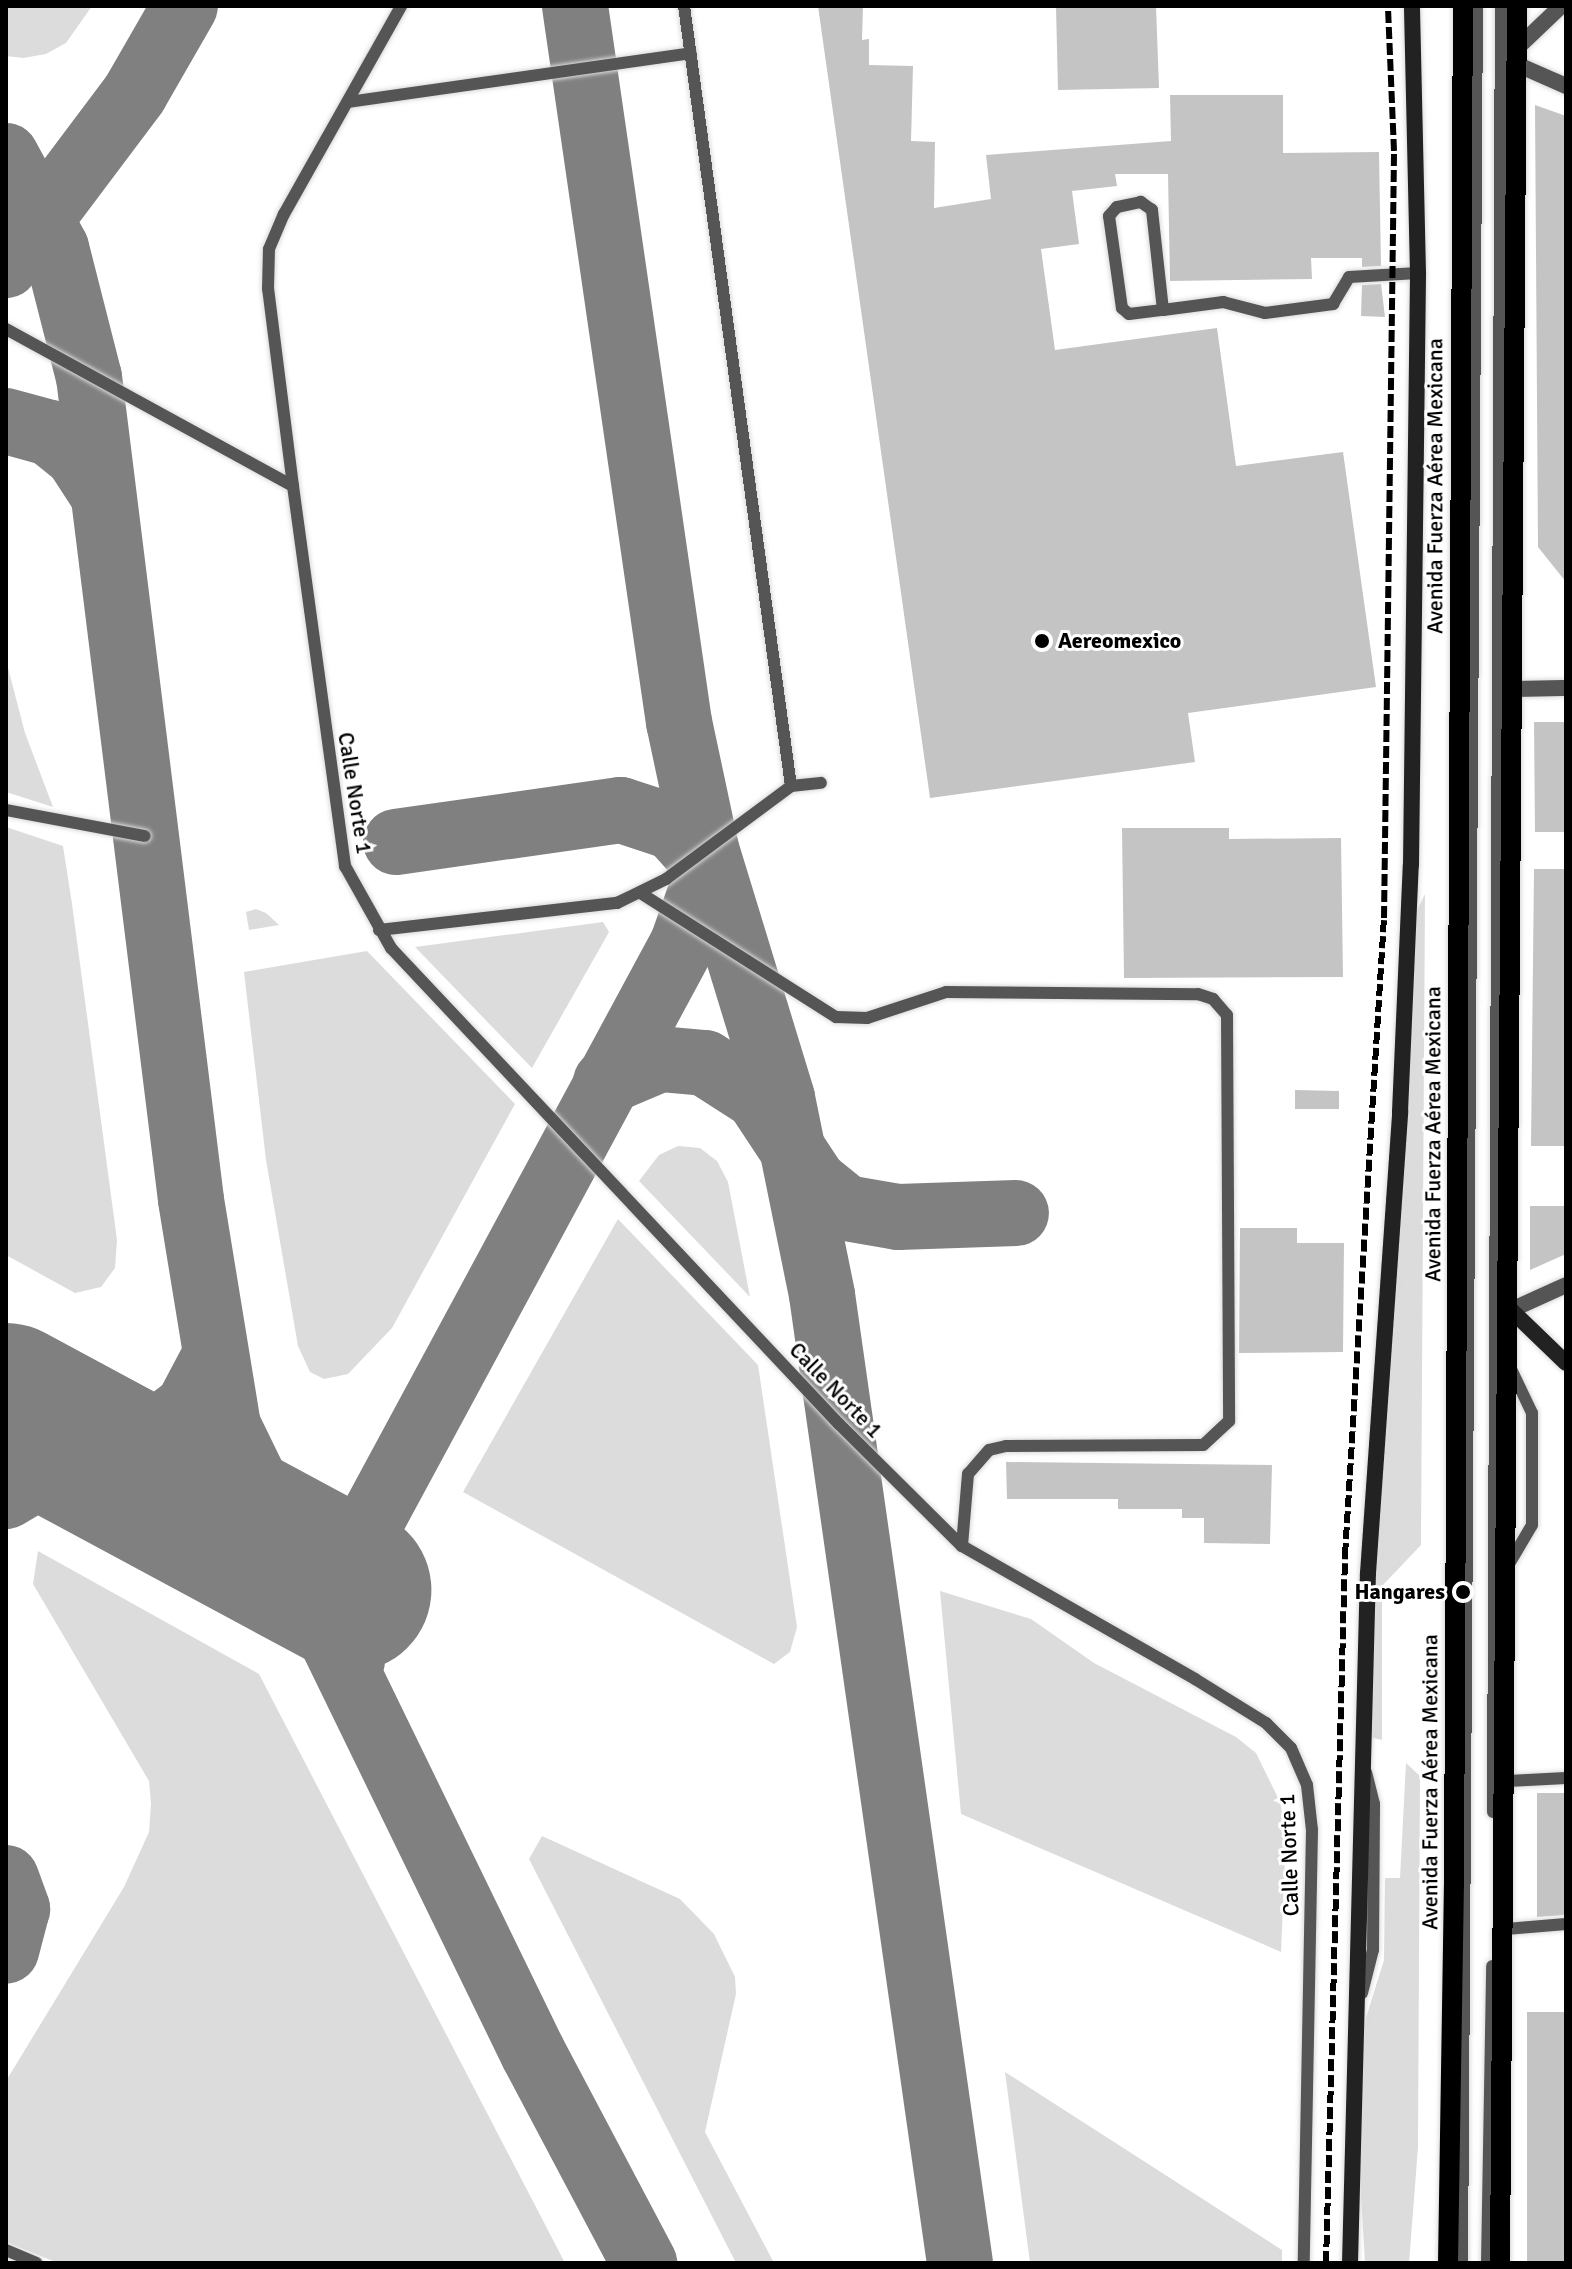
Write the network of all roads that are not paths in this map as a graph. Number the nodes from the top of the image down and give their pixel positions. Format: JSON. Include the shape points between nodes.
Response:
{"nodes":[{"id":1,"x":401,"y":6,"type":"edge"},
{"id":2,"x":684,"y":6,"type":"edge"},
{"id":3,"x":1412,"y":6,"type":"edge"},
{"id":4,"x":1456,"y":6,"type":"edge"},
{"id":5,"x":1463,"y":6,"type":"edge"},
{"id":6,"x":1477,"y":6,"type":"edge"},
{"id":7,"x":1501,"y":6,"type":"edge"},
{"id":8,"x":1517,"y":6,"type":"edge"},
{"id":9,"x":1561,"y":6,"type":"edge"},
{"id":10,"x":1463,"y":29,"type":"junction"},
{"id":11,"x":691,"y":53,"type":"junction"},
{"id":12,"x":1516,"y":56,"type":"junction"},
{"id":13,"x":1566,"y":86,"type":"edge"},
{"id":14,"x":348,"y":102,"type":"junction"},
{"id":15,"x":1418,"y":273,"type":"junction"},
{"id":16,"x":1163,"y":310,"type":"junction"},
{"id":17,"x":6,"y":329,"type":"edge"},
{"id":18,"x":293,"y":486,"type":"junction"},
{"id":19,"x":1566,"y":688,"type":"edge"},
{"id":20,"x":1512,"y":689,"type":"junction"},
{"id":21,"x":821,"y":783,"type":"dead end"},
{"id":22,"x":791,"y":786,"type":"junction"},
{"id":23,"x":6,"y":810,"type":"edge"},
{"id":24,"x":145,"y":836,"type":"dead end"},
{"id":25,"x":642,"y":894,"type":"junction"},
{"id":26,"x":379,"y":930,"type":"junction"},
{"id":27,"x":1566,"y":1285,"type":"edge"},
{"id":28,"x":1511,"y":1310,"type":"junction"},
{"id":29,"x":1566,"y":1363,"type":"edge"},
{"id":30,"x":962,"y":1546,"type":"junction"},
{"id":31,"x":1566,"y":1778,"type":"edge"},
{"id":32,"x":1508,"y":1781,"type":"junction"},
{"id":33,"x":1566,"y":1924,"type":"edge"},
{"id":34,"x":1506,"y":1929,"type":"junction"},
{"id":35,"x":6,"y":2250,"type":"edge"},
{"id":36,"x":36,"y":2263,"type":"edge"},
{"id":37,"x":1304,"y":2263,"type":"edge"},
{"id":38,"x":1350,"y":2263,"type":"edge"},
{"id":39,"x":1448,"y":2263,"type":"edge"},
{"id":40,"x":1462,"y":2263,"type":"edge"},
{"id":41,"x":1487,"y":2263,"type":"edge"},
{"id":42,"x":1500,"y":2263,"type":"edge"}],
"edges":[{"from":1,"to":14,"type":"lane","name":"Calle Norte 1"},
{"from":2,"to":11,"type":"lane"},
{"from":3,"to":15,"type":"street"},
{"from":4,"to":10,"type":"main road"},
{"from":5,"to":10,"type":"main road","name":"Avenida Fuerza Aérea Mexicana"},
{"from":6,"to":40,"type":"lane"},
{"from":7,"to":41,"type":"lane"},
{"from":8,"to":12,"type":"main road"},
{"from":9,"to":12,"type":"street"},
{"from":10,"to":39,"type":"main road","name":"Avenida Fuerza Aérea Mexicana"},
{"from":11,"to":14,"type":"lane"},
{"from":11,"to":22,"type":"lane"},
{"from":12,"to":13,"type":"street"},
{"from":12,"to":20,"type":"main road"},
{"from":14,"to":18,"type":"lane","name":"Calle Norte 1","via":[[269,249],[268,289]]},
{"from":15,"to":16,"type":"lane","via":[[1349,277],[1333,304],[1265,313],[1223,302]]},
{"from":15,"to":38,"type":"street","via":[[1409,960],[1361,1752]]},
{"from":16,"to":16,"type":"lane","via":[[1152,210],[1141,202],[1117,207],[1109,216],[1122,308],[1129,314]]},
{"from":17,"to":18,"type":"lane"},
{"from":18,"to":26,"type":"lane","name":"Calle Norte 1","via":[[340,841],[345,866]]},
{"from":19,"to":20,"type":"street"},
{"from":20,"to":28,"type":"main road"},
{"from":21,"to":22,"type":"lane"},
{"from":22,"to":25,"type":"lane"},
{"from":23,"to":24,"type":"lane"},
{"from":25,"to":26,"type":"lane","via":[[617,903]]},
{"from":25,"to":30,"type":"lane","via":[[844,1018],[867,1018],[946,992],[1198,994],[1213,999],[1227,1015],[1229,1421],[1203,1445],[989,1450],[968,1474]]},
{"from":26,"to":30,"type":"lane","name":"Calle Norte 1","via":[[839,1424]]},
{"from":27,"to":28,"type":"street"},
{"from":28,"to":29,"type":"street"},
{"from":28,"to":32,"type":"main road"},
{"from":30,"to":37,"type":"lane","name":"Calle Norte 1","via":[[1266,1723],[1291,1748],[1301,1768],[1312,1830]]},
{"from":31,"to":32,"type":"lane"},
{"from":32,"to":34,"type":"main road"},
{"from":33,"to":34,"type":"lane"},
{"from":34,"to":42,"type":"main road"},
{"from":35,"to":36,"type":"lane"}]}
